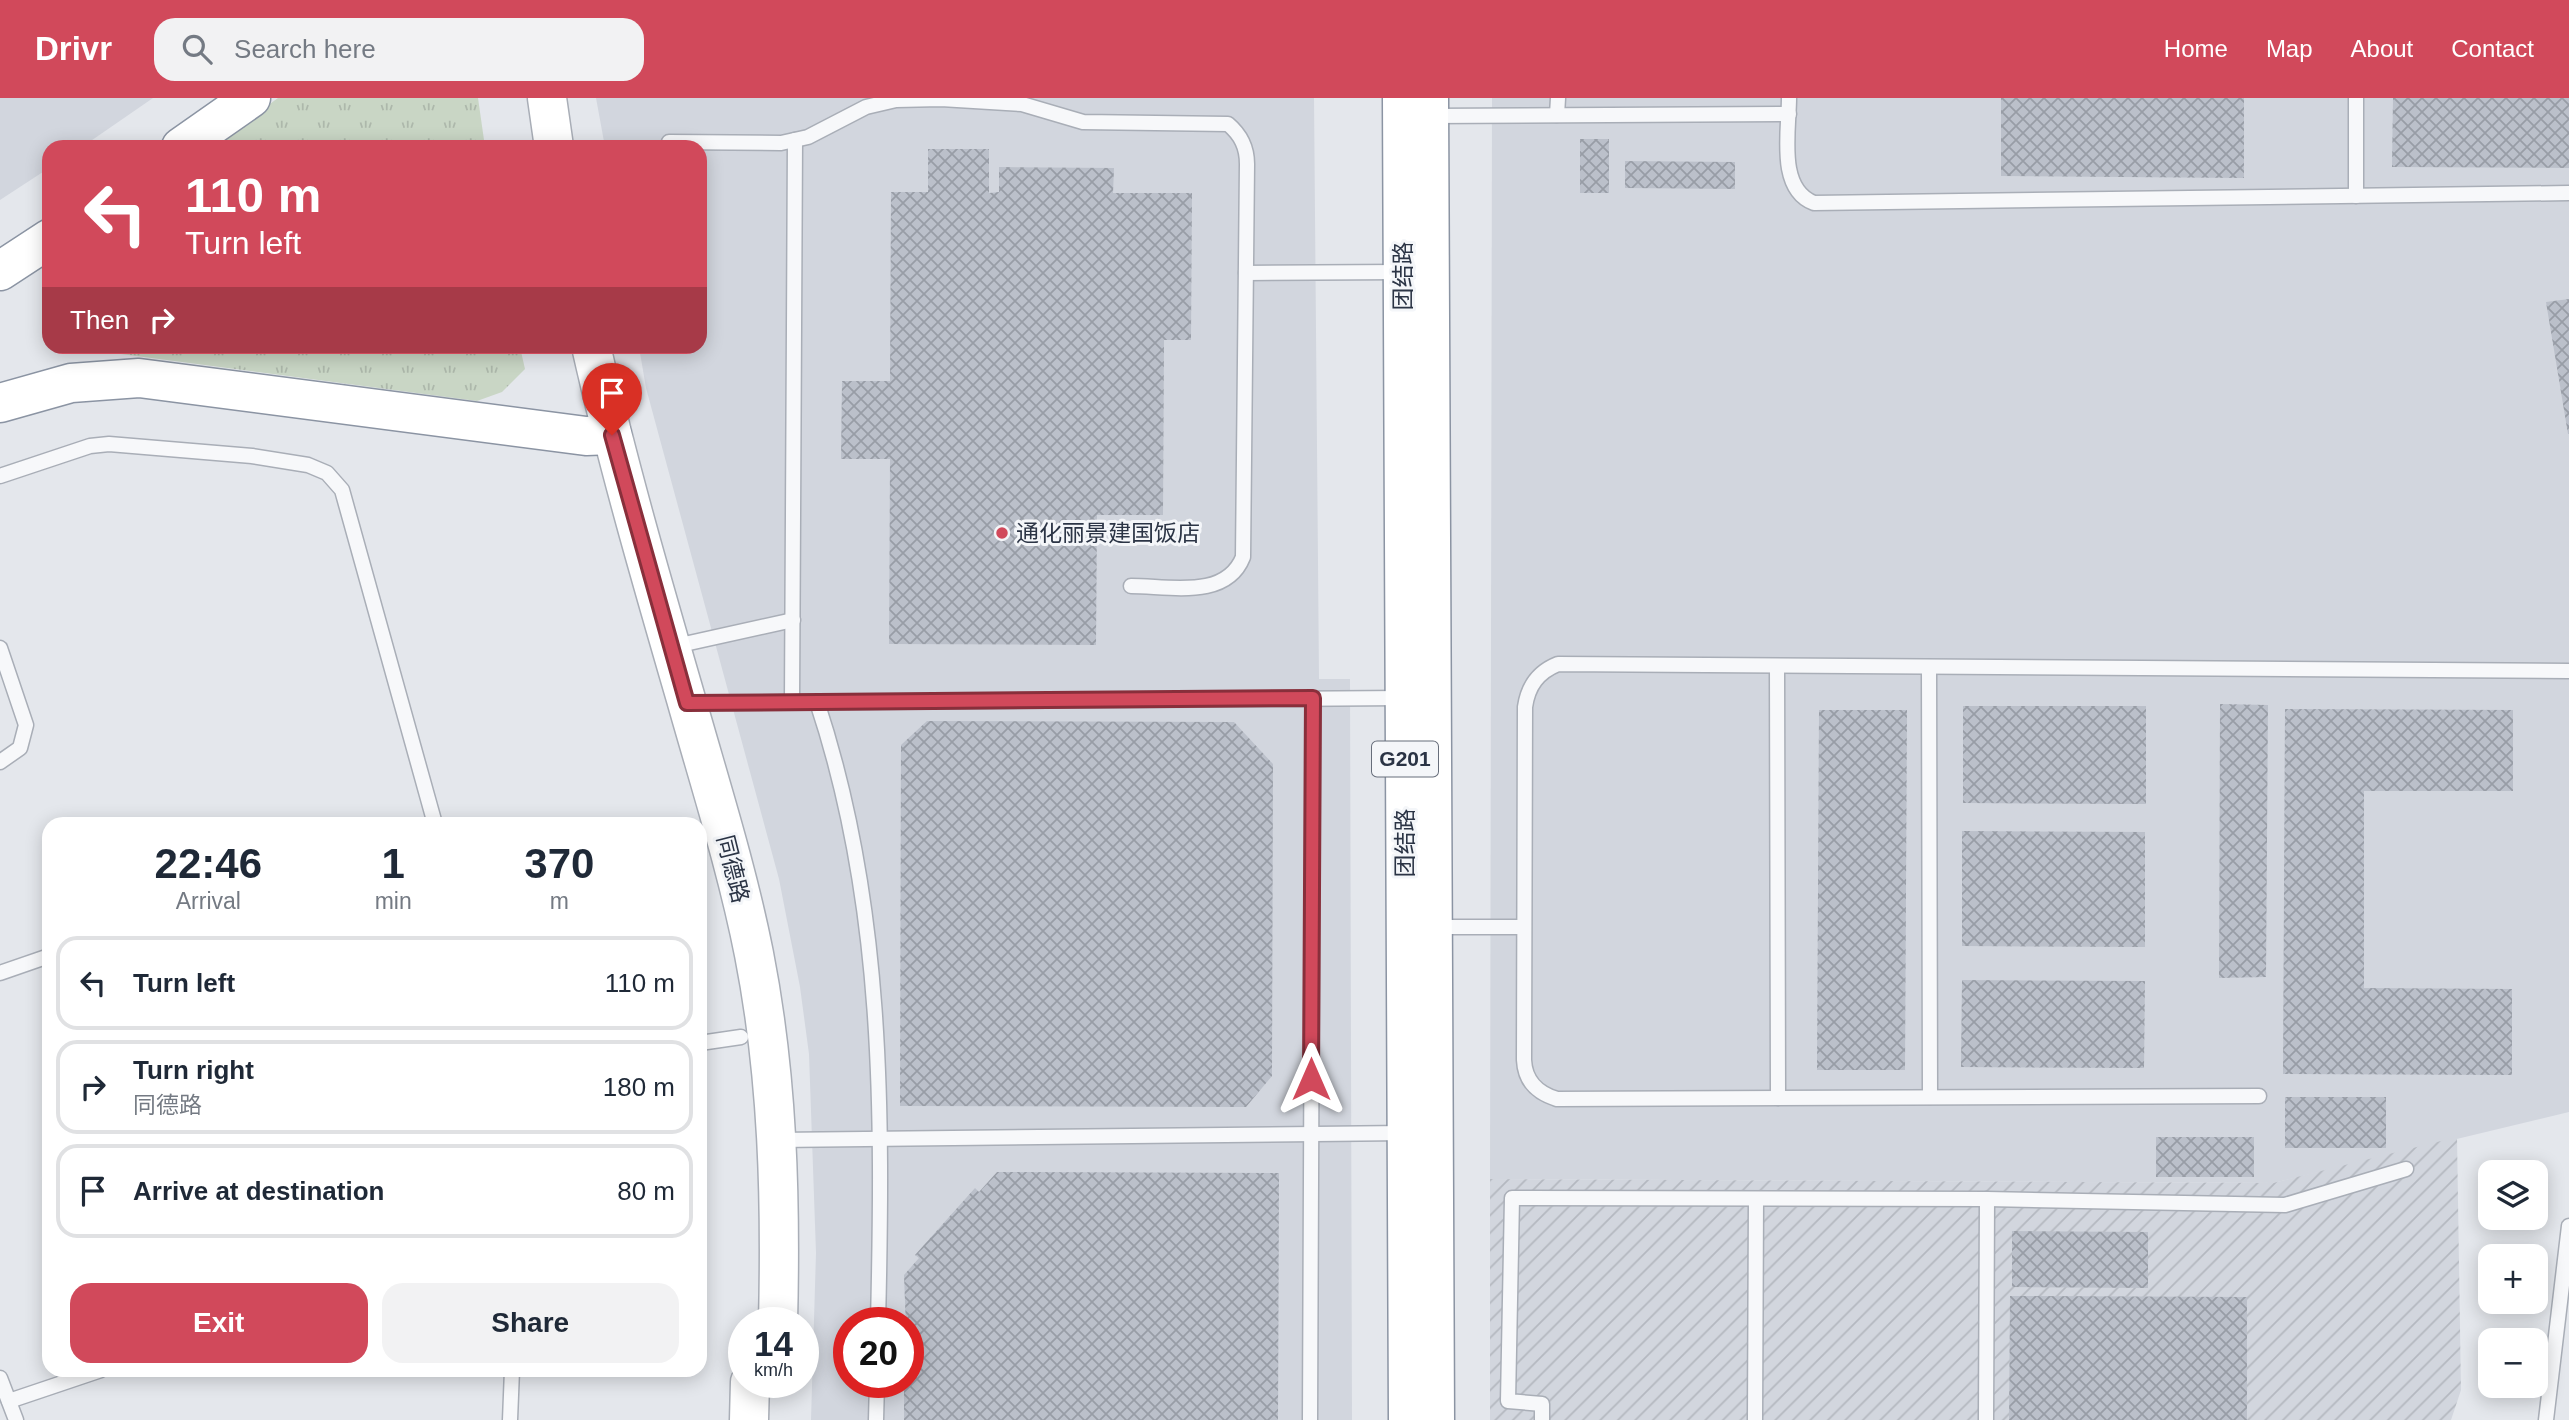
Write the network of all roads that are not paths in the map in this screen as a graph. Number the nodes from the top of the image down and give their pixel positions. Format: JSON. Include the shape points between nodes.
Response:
{"nodes":[{"id":1,"x":251,"y":98,"type":"edge"},
{"id":2,"x":521,"y":98,"type":"edge"},
{"id":3,"x":547,"y":98,"type":"edge"},
{"id":4,"x":1558,"y":98,"type":"edge"},
{"id":5,"x":1789,"y":98,"type":"edge"},
{"id":6,"x":2356,"y":98,"type":"edge"},
{"id":7,"x":1420,"y":104,"type":"edge"},
{"id":8,"x":1789,"y":114,"type":"junction"},
{"id":9,"x":1558,"y":115,"type":"junction"},
{"id":10,"x":191,"y":140,"type":"edge"},
{"id":11,"x":527,"y":140,"type":"edge"},
{"id":12,"x":553,"y":140,"type":"edge"},
{"id":13,"x":794,"y":140,"type":"junction"},
{"id":14,"x":707,"y":141,"type":"edge"},
{"id":15,"x":2569,"y":193,"type":"edge"},
{"id":16,"x":2356,"y":196,"type":"junction"},
{"id":17,"x":42,"y":244,"type":"edge"},
{"id":18,"x":0,"y":271,"type":"edge"},
{"id":19,"x":1403,"y":272,"type":"junction"},
{"id":20,"x":1246,"y":273,"type":"junction"},
{"id":21,"x":568,"y":354,"type":"edge"},
{"id":22,"x":592,"y":354,"type":"edge"},
{"id":23,"x":0,"y":403,"type":"edge"},
{"id":24,"x":599,"y":435,"type":"junction"},
{"id":25,"x":0,"y":476,"type":"edge"},
{"id":26,"x":1131,"y":586,"type":"dead end"},
{"id":27,"x":793,"y":620,"type":"junction"},
{"id":28,"x":0,"y":648,"type":"edge"},
{"id":29,"x":671,"y":648,"type":"junction"},
{"id":30,"x":1777,"y":666,"type":"junction"},
{"id":31,"x":1929,"y":667,"type":"junction"},
{"id":32,"x":2569,"y":671,"type":"edge"},
{"id":33,"x":1313,"y":698,"type":"junction"},
{"id":34,"x":1404,"y":698,"type":"junction"},
{"id":35,"x":792,"y":702,"type":"junction"},
{"id":36,"x":817,"y":702,"type":"junction"},
{"id":37,"x":687,"y":703,"type":"junction"},
{"id":38,"x":0,"y":761,"type":"edge"},
{"id":39,"x":433,"y":817,"type":"edge"},
{"id":40,"x":693,"y":817,"type":"edge"},
{"id":41,"x":707,"y":869,"type":"edge"},
{"id":42,"x":1433,"y":927,"type":"junction"},
{"id":43,"x":1522,"y":927,"type":"junction"},
{"id":44,"x":42,"y":958,"type":"edge"},
{"id":45,"x":0,"y":973,"type":"edge"},
{"id":46,"x":741,"y":1037,"type":"junction"},
{"id":47,"x":707,"y":1042,"type":"edge"},
{"id":48,"x":2259,"y":1096,"type":"dead end"},
{"id":49,"x":1930,"y":1097,"type":"junction"},
{"id":50,"x":1778,"y":1098,"type":"junction"},
{"id":51,"x":1406,"y":1133,"type":"junction"},
{"id":52,"x":1311,"y":1134,"type":"junction"},
{"id":53,"x":882,"y":1139,"type":"junction"},
{"id":54,"x":777,"y":1140,"type":"junction"},
{"id":55,"x":2406,"y":1169,"type":"dead end"},
{"id":56,"x":1756,"y":1199,"type":"junction"},
{"id":57,"x":1987,"y":1199,"type":"junction"},
{"id":58,"x":2569,"y":1226,"type":"edge"},
{"id":59,"x":752,"y":1307,"type":"edge"},
{"id":60,"x":778,"y":1307,"type":"edge"},
{"id":61,"x":878,"y":1307,"type":"edge"},
{"id":62,"x":80,"y":1377,"type":"edge"},
{"id":63,"x":512,"y":1377,"type":"edge"},
{"id":64,"x":0,"y":1378,"type":"edge"},
{"id":65,"x":750,"y":1398,"type":"edge"},
{"id":66,"x":776,"y":1398,"type":"edge"},
{"id":67,"x":877,"y":1398,"type":"edge"},
{"id":68,"x":9,"y":1401,"type":"junction"},
{"id":69,"x":16,"y":1420,"type":"edge"},
{"id":70,"x":510,"y":1420,"type":"edge"},
{"id":71,"x":749,"y":1420,"type":"edge"},
{"id":72,"x":775,"y":1420,"type":"edge"},
{"id":73,"x":876,"y":1420,"type":"edge"},
{"id":74,"x":1310,"y":1420,"type":"edge"},
{"id":75,"x":1408,"y":1420,"type":"edge"},
{"id":76,"x":1435,"y":1420,"type":"edge"},
{"id":77,"x":1542,"y":1420,"type":"edge"},
{"id":78,"x":1755,"y":1420,"type":"edge"},
{"id":79,"x":1986,"y":1420,"type":"edge"},
{"id":80,"x":2546,"y":1420,"type":"edge"}],
"edges":[{"from":1,"to":10,"type":"main road"},
{"from":2,"to":11,"type":"main road"},
{"from":3,"to":12,"type":"main road"},
{"from":4,"to":9,"type":"lane"},
{"from":5,"to":8,"type":"lane"},
{"from":6,"to":16,"type":"lane"},
{"from":7,"to":9,"type":"lane"},
{"from":7,"to":19,"type":"main road","name":"团结路","number":"G201"},
{"from":7,"to":42,"type":"main road","name":"团结路","number":"G201"},
{"from":8,"to":9,"type":"lane"},
{"from":8,"to":16,"type":"lane","via":[[1790,180],[1801,196],[1814,203]]},
{"from":13,"to":14,"type":"lane"},
{"from":13,"to":20,"type":"lane","via":[[866,107],[896,100],[1022,104],[1083,122],[1228,124],[1241,138],[1247,155]]},
{"from":13,"to":27,"type":"lane"},
{"from":15,"to":16,"type":"lane"},
{"from":17,"to":18,"type":"main road"},
{"from":19,"to":20,"type":"lane"},
{"from":19,"to":34,"type":"main road","name":"团结路","number":"G201"},
{"from":20,"to":26,"type":"lane","via":[[1243,557],[1231,577],[1213,586]]},
{"from":21,"to":24,"type":"main road","name":"同德路"},
{"from":22,"to":24,"type":"main road","name":"同德路"},
{"from":23,"to":24,"type":"main road","via":[[71,383],[139,378]]},
{"from":24,"to":29,"type":"main road","name":"同德路"},
{"from":24,"to":40,"type":"main road","name":"同德路"},
{"from":25,"to":39,"type":"lane","via":[[90,446],[110,444],[252,456],[308,465],[327,473],[342,490]]},
{"from":27,"to":29,"type":"lane"},
{"from":27,"to":35,"type":"lane"},
{"from":28,"to":38,"type":"lane","via":[[26,725],[20,748]]},
{"from":29,"to":37,"type":"main road","name":"同德路"},
{"from":30,"to":31,"type":"lane"},
{"from":30,"to":43,"type":"lane","via":[[1558,664],[1537,678],[1525,707]]},
{"from":30,"to":50,"type":"lane"},
{"from":31,"to":32,"type":"lane"},
{"from":31,"to":49,"type":"lane"},
{"from":33,"to":34,"type":"lane"},
{"from":33,"to":36,"type":"lane"},
{"from":33,"to":52,"type":"lane"},
{"from":34,"to":51,"type":"main road","name":"团结路","number":"G201"},
{"from":35,"to":36,"type":"lane"},
{"from":35,"to":37,"type":"lane"},
{"from":36,"to":53,"type":"lane","via":[[844,792],[862,881]]},
{"from":37,"to":54,"type":"main road","name":"同德路","via":[[754,954]]},
{"from":41,"to":46,"type":"main road","name":"同德路","via":[[729,960]]},
{"from":42,"to":43,"type":"lane"},
{"from":42,"to":76,"type":"main road","name":"团结路","number":"G201"},
{"from":43,"to":50,"type":"lane","via":[[1525,1068],[1538,1090],[1557,1098]]},
{"from":44,"to":45,"type":"lane"},
{"from":46,"to":47,"type":"lane"},
{"from":46,"to":59,"type":"main road","name":"同德路","via":[[753,1185]]},
{"from":48,"to":49,"type":"lane"},
{"from":49,"to":50,"type":"lane"},
{"from":51,"to":52,"type":"lane"},
{"from":51,"to":75,"type":"main road","name":"团结路","number":"G201"},
{"from":52,"to":53,"type":"lane"},
{"from":52,"to":74,"type":"lane"},
{"from":53,"to":54,"type":"lane"},
{"from":53,"to":61,"type":"lane"},
{"from":54,"to":60,"type":"main road","name":"同德路"},
{"from":55,"to":57,"type":"lane","via":[[2285,1205]]},
{"from":56,"to":57,"type":"lane"},
{"from":56,"to":77,"type":"lane","via":[[1512,1198],[1508,1401],[1542,1404]]},
{"from":56,"to":78,"type":"lane"},
{"from":57,"to":79,"type":"lane"},
{"from":58,"to":80,"type":"lane"},
{"from":62,"to":68,"type":"lane"},
{"from":63,"to":70,"type":"lane"},
{"from":64,"to":68,"type":"lane"},
{"from":65,"to":71,"type":"main road"},
{"from":66,"to":72,"type":"main road"},
{"from":67,"to":73,"type":"lane"},
{"from":68,"to":69,"type":"lane"}]}
